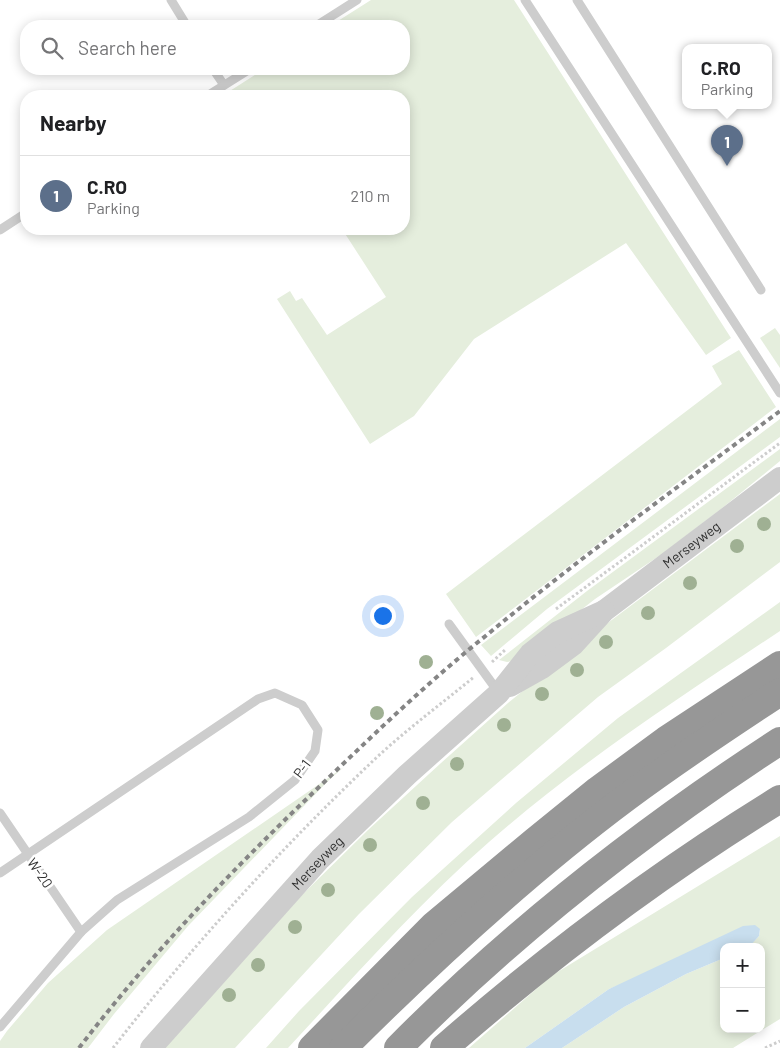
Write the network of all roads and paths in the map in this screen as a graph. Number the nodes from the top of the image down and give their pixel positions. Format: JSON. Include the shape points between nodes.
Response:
{"nodes":[{"id":1,"x":170,"y":0,"type":"edge"},
{"id":2,"x":357,"y":0,"type":"edge"},
{"id":3,"x":525,"y":0,"type":"edge"},
{"id":4,"x":577,"y":0,"type":"edge"},
{"id":5,"x":183,"y":20,"type":"edge"},
{"id":6,"x":325,"y":20,"type":"edge"},
{"id":7,"x":217,"y":75,"type":"edge"},
{"id":8,"x":240,"y":75,"type":"edge"},
{"id":9,"x":224,"y":85,"type":"junction"},
{"id":10,"x":216,"y":90,"type":"edge"},
{"id":11,"x":20,"y":218,"type":"edge"},
{"id":12,"x":0,"y":230,"type":"edge"},
{"id":13,"x":761,"y":290,"type":"dead end"},
{"id":14,"x":780,"y":393,"type":"edge"},
{"id":15,"x":780,"y":478,"type":"edge"},
{"id":16,"x":450,"y":624,"type":"dead end"},
{"id":17,"x":780,"y":665,"type":"edge"},
{"id":18,"x":780,"y":692,"type":"edge"},
{"id":19,"x":498,"y":693,"type":"junction"},
{"id":20,"x":780,"y":741,"type":"edge"},
{"id":21,"x":780,"y":799,"type":"edge"},
{"id":22,"x":0,"y":813,"type":"edge"},
{"id":23,"x":27,"y":854,"type":"junction"},
{"id":24,"x":0,"y":873,"type":"edge"},
{"id":25,"x":81,"y":932,"type":"junction"},
{"id":26,"x":0,"y":1026,"type":"edge"},
{"id":27,"x":780,"y":1041,"type":"edge"},
{"id":28,"x":151,"y":1048,"type":"edge"},
{"id":29,"x":312,"y":1048,"type":"edge"},
{"id":30,"x":343,"y":1048,"type":"edge"},
{"id":31,"x":398,"y":1048,"type":"edge"},
{"id":32,"x":444,"y":1048,"type":"edge"},
{"id":33,"x":765,"y":1048,"type":"edge"}],
"edges":[{"from":1,"to":5,"type":"lane"},
{"from":2,"to":6,"type":"lane"},
{"from":3,"to":14,"type":"lane"},
{"from":4,"to":13,"type":"lane"},
{"from":7,"to":9,"type":"lane"},
{"from":8,"to":9,"type":"lane"},
{"from":9,"to":10,"type":"lane"},
{"from":11,"to":12,"type":"lane"},
{"from":15,"to":19,"type":"street","name":"Merseyweg","via":[[604,611],[573,646]]},
{"from":16,"to":19,"type":"lane"},
{"from":17,"to":29,"type":"highway","via":[[666,740],[520,852],[433,926]]},
{"from":18,"to":30,"type":"highway","via":[[704,742],[576,838],[449,944]]},
{"from":19,"to":28,"type":"street","name":"Merseyweg","via":[[320,859]]},
{"from":20,"to":31,"type":"highway","via":[[662,823],[564,899]]},
{"from":21,"to":32,"type":"highway","via":[[629,899],[550,959]]},
{"from":22,"to":23,"type":"lane","name":"W-20"},
{"from":23,"to":24,"type":"lane","name":"P-1"},
{"from":23,"to":25,"type":"lane","name":"W-20"},
{"from":23,"to":25,"type":"lane","name":"P-1","via":[[258,699],[275,693],[302,705],[318,730],[315,751],[295,780],[248,817],[117,900]]},
{"from":25,"to":26,"type":"lane","name":"P-1"},
{"from":27,"to":33,"type":"path"}]}
